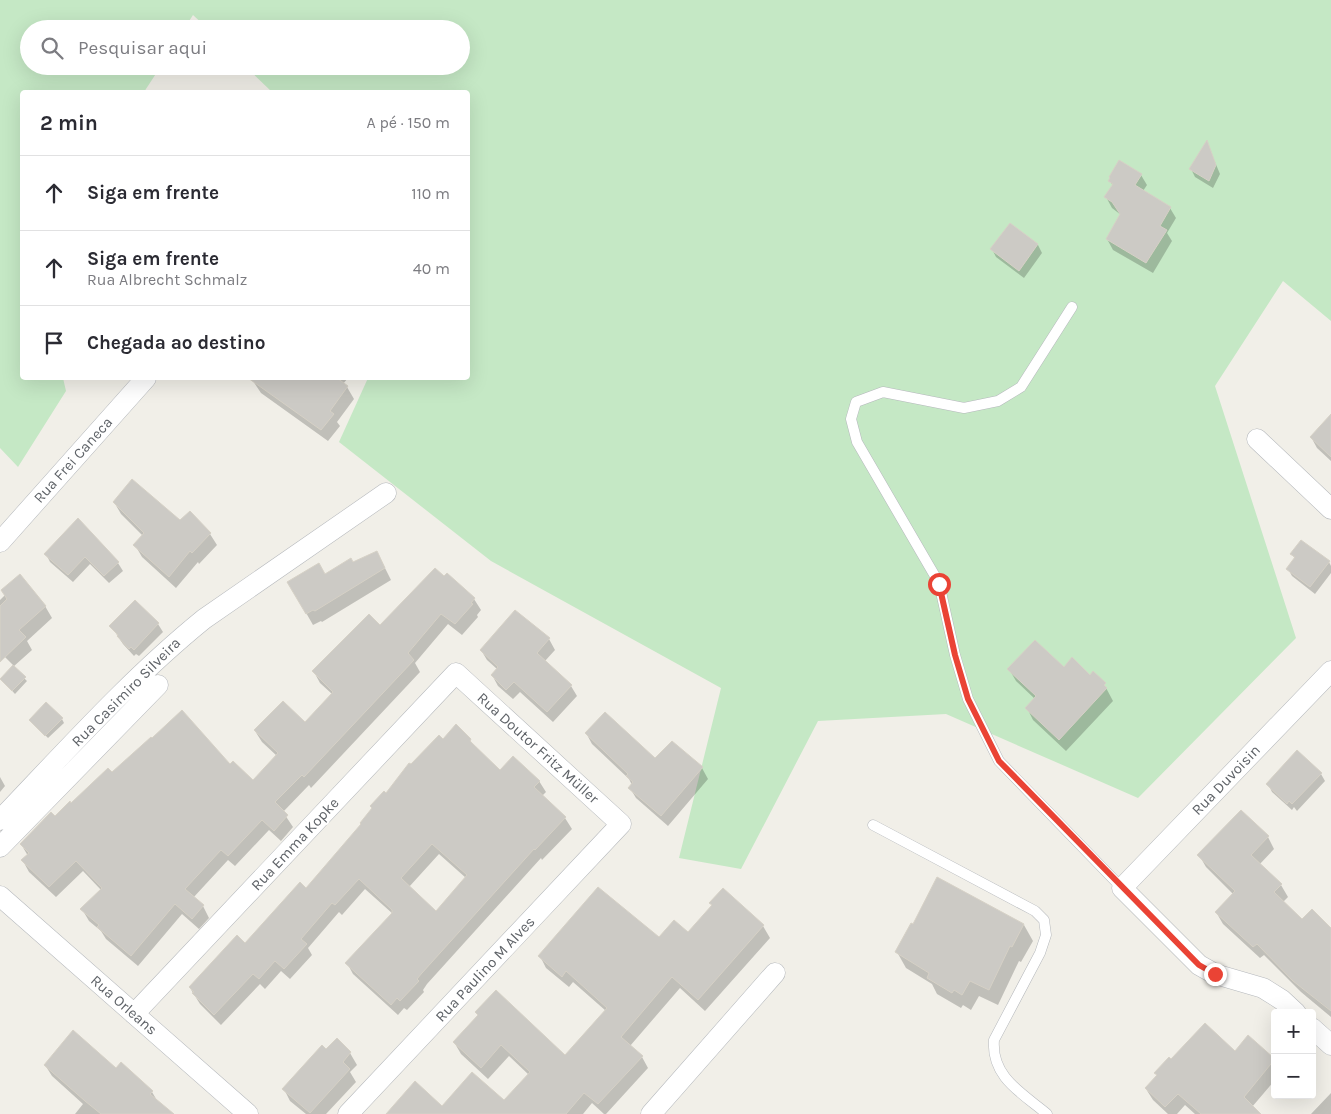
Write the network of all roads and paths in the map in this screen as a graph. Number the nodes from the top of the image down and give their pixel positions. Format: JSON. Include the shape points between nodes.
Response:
{"nodes":[{"id":1,"x":1072,"y":307,"type":"dead end"},
{"id":2,"x":144,"y":380,"type":"edge"},
{"id":3,"x":1257,"y":439,"type":"dead end"},
{"id":4,"x":386,"y":493,"type":"dead end"},
{"id":5,"x":1331,"y":509,"type":"edge"},
{"id":6,"x":0,"y":542,"type":"edge"},
{"id":7,"x":1331,"y":671,"type":"edge"},
{"id":8,"x":456,"y":673,"type":"joint"},
{"id":9,"x":158,"y":686,"type":"dead end"},
{"id":10,"x":0,"y":820,"type":"edge"},
{"id":11,"x":621,"y":824,"type":"joint"},
{"id":12,"x":873,"y":825,"type":"dead end"},
{"id":13,"x":0,"y":847,"type":"edge"},
{"id":14,"x":1122,"y":888,"type":"junction"},
{"id":15,"x":0,"y":896,"type":"edge"},
{"id":16,"x":775,"y":973,"type":"dead end"},
{"id":17,"x":1292,"y":1009,"type":"edge"},
{"id":18,"x":134,"y":1014,"type":"junction"},
{"id":19,"x":1316,"y":1032,"type":"edge"},
{"id":20,"x":1331,"y":1045,"type":"edge"},
{"id":21,"x":248,"y":1114,"type":"edge"},
{"id":22,"x":348,"y":1114,"type":"edge"},
{"id":23,"x":651,"y":1114,"type":"edge"},
{"id":24,"x":1047,"y":1114,"type":"edge"}],
"edges":[{"from":1,"to":14,"type":"lane","via":[[1021,387],[998,401],[964,408],[883,392],[856,402],[851,419],[857,442],[939,584],[968,699],[999,761]]},
{"from":2,"to":6,"type":"street","name":"Rua Frei Caneca"},
{"from":3,"to":5,"type":"street"},
{"from":4,"to":10,"type":"street","name":"Rua Casimiro Silveira","via":[[178,640],[143,671]]},
{"from":7,"to":14,"type":"street","name":"Rua Duvoisin"},
{"from":8,"to":11,"type":"street","name":"Rua Doutor Fritz Müller"},
{"from":8,"to":18,"type":"street","name":"Rua Emma Kopke"},
{"from":9,"to":13,"type":"street"},
{"from":11,"to":22,"type":"street","name":"Rua Paulino M Alves"},
{"from":12,"to":24,"type":"lane","via":[[1035,911],[1044,920],[1046,935],[1040,953],[994,1040],[994,1051],[1004,1078]]},
{"from":14,"to":17,"type":"street","via":[[1199,965],[1215,974],[1263,988]]},
{"from":15,"to":18,"type":"street","name":"Rua Orleans"},
{"from":16,"to":23,"type":"street"},
{"from":18,"to":21,"type":"street","name":"Rua Orleans"},
{"from":19,"to":20,"type":"street"}]}
